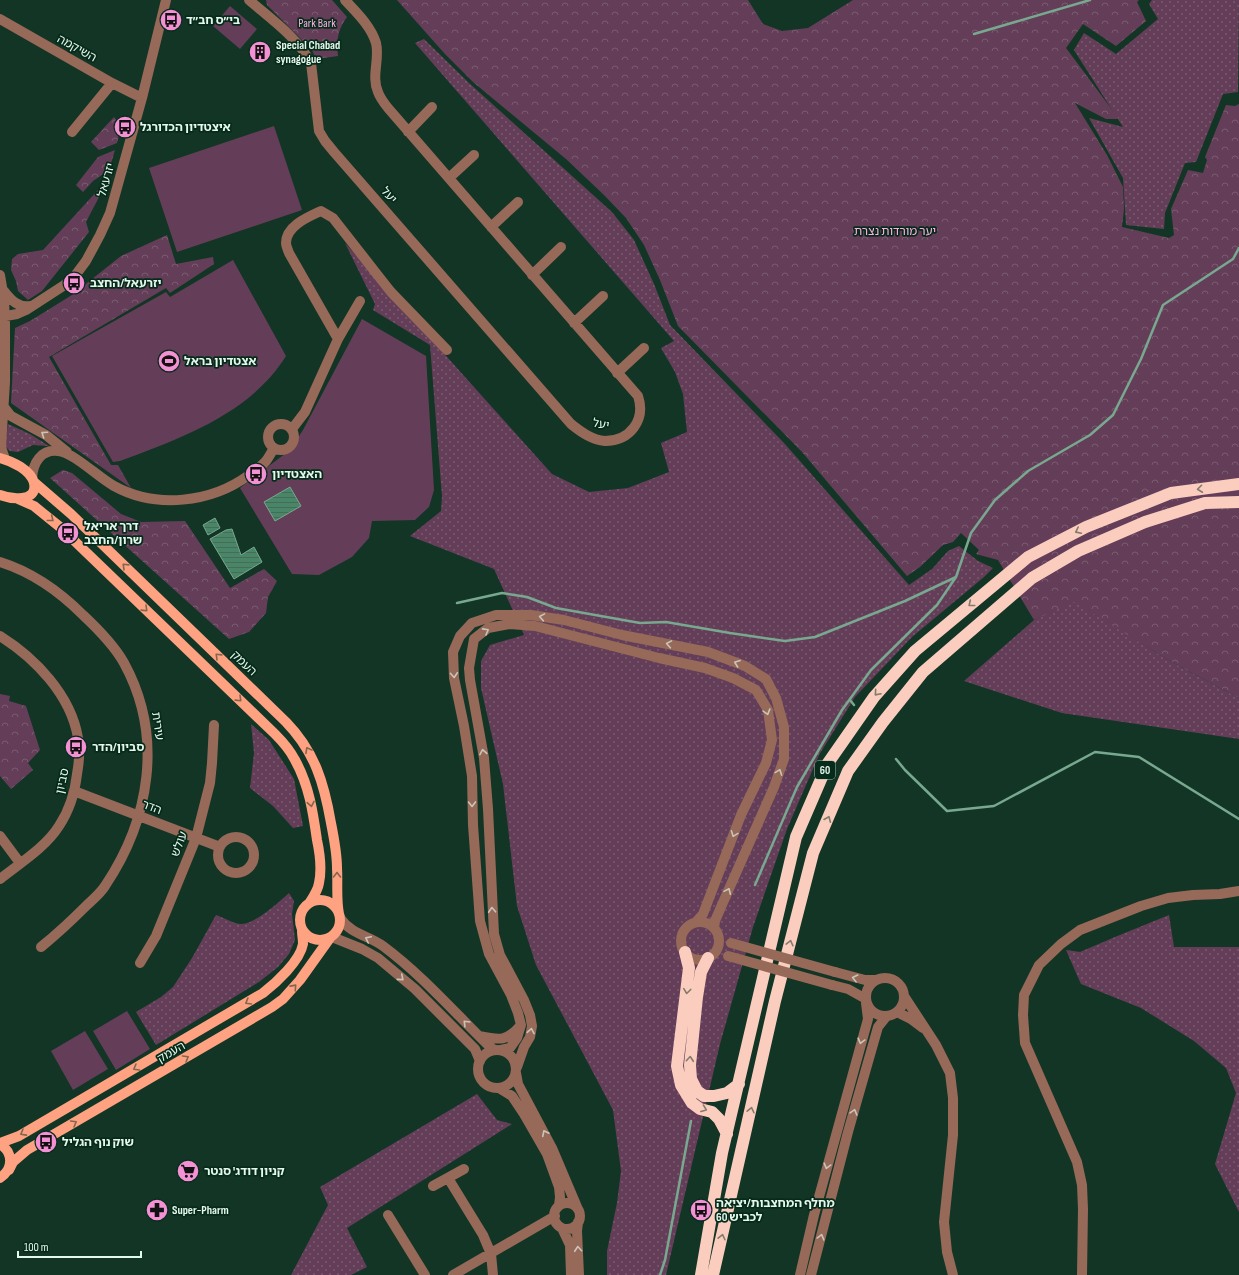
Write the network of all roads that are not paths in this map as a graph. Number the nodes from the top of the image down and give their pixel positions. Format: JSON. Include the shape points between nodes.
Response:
{"nodes":[{"id":1,"x":166,"y":0,"type":"edge"},
{"id":2,"x":249,"y":0,"type":"edge"},
{"id":3,"x":345,"y":0,"type":"edge"},
{"id":4,"x":0,"y":19,"type":"edge"},
{"id":5,"x":112,"y":83,"type":"junction"},
{"id":6,"x":142,"y":98,"type":"junction"},
{"id":7,"x":432,"y":107,"type":"dead end"},
{"id":8,"x":72,"y":132,"type":"dead end"},
{"id":9,"x":408,"y":132,"type":"junction"},
{"id":10,"x":474,"y":155,"type":"dead end"},
{"id":11,"x":449,"y":178,"type":"junction"},
{"id":12,"x":518,"y":202,"type":"dead end"},
{"id":13,"x":491,"y":227,"type":"junction"},
{"id":14,"x":561,"y":248,"type":"dead end"},
{"id":15,"x":0,"y":275,"type":"edge"},
{"id":16,"x":532,"y":275,"type":"junction"},
{"id":17,"x":3,"y":290,"type":"junction"},
{"id":18,"x":603,"y":296,"type":"dead end"},
{"id":19,"x":360,"y":301,"type":"dead end"},
{"id":20,"x":33,"y":306,"type":"junction"},
{"id":21,"x":2,"y":317,"type":"edge"},
{"id":22,"x":574,"y":323,"type":"junction"},
{"id":23,"x":338,"y":339,"type":"junction"},
{"id":24,"x":644,"y":348,"type":"dead end"},
{"id":25,"x":447,"y":350,"type":"dead end"},
{"id":26,"x":617,"y":373,"type":"junction"},
{"id":27,"x":4,"y":407,"type":"junction"},
{"id":28,"x":292,"y":429,"type":"junction"},
{"id":29,"x":274,"y":448,"type":"junction"},
{"id":30,"x":41,"y":456,"type":"junction"},
{"id":31,"x":74,"y":458,"type":"junction"},
{"id":32,"x":6,"y":460,"type":"edge"},
{"id":33,"x":33,"y":480,"type":"junction"},
{"id":34,"x":1239,"y":484,"type":"edge"},
{"id":35,"x":0,"y":495,"type":"edge"},
{"id":36,"x":18,"y":499,"type":"junction"},
{"id":37,"x":1239,"y":502,"type":"edge"},
{"id":38,"x":0,"y":562,"type":"edge"},
{"id":39,"x":2,"y":637,"type":"edge"},
{"id":40,"x":214,"y":725,"type":"dead end"},
{"id":41,"x":74,"y":791,"type":"junction"},
{"id":42,"x":139,"y":816,"type":"junction"},
{"id":43,"x":0,"y":836,"type":"edge"},
{"id":44,"x":196,"y":838,"type":"junction"},
{"id":45,"x":220,"y":847,"type":"dead end"},
{"id":46,"x":20,"y":863,"type":"junction"},
{"id":47,"x":0,"y":878,"type":"edge"},
{"id":48,"x":1239,"y":891,"type":"edge"},
{"id":49,"x":310,"y":902,"type":"junction"},
{"id":50,"x":340,"y":916,"type":"junction"},
{"id":51,"x":697,"y":922,"type":"junction"},
{"id":52,"x":716,"y":930,"type":"junction"},
{"id":53,"x":302,"y":931,"type":"junction"},
{"id":54,"x":331,"y":938,"type":"junction"},
{"id":55,"x":41,"y":947,"type":"dead end"},
{"id":56,"x":685,"y":952,"type":"junction"},
{"id":57,"x":710,"y":957,"type":"junction"},
{"id":58,"x":140,"y":963,"type":"dead end"},
{"id":59,"x":875,"y":980,"type":"junction"},
{"id":60,"x":904,"y":996,"type":"junction"},
{"id":61,"x":866,"y":1001,"type":"junction"},
{"id":62,"x":897,"y":1012,"type":"junction"},
{"id":63,"x":886,"y":1017,"type":"junction"},
{"id":64,"x":521,"y":1024,"type":"junction"},
{"id":65,"x":928,"y":1031,"type":"junction"},
{"id":66,"x":478,"y":1036,"type":"junction"},
{"id":67,"x":497,"y":1050,"type":"junction"},
{"id":68,"x":480,"y":1061,"type":"junction"},
{"id":69,"x":517,"y":1070,"type":"junction"},
{"id":70,"x":739,"y":1084,"type":"junction"},
{"id":71,"x":499,"y":1088,"type":"junction"},
{"id":72,"x":727,"y":1134,"type":"junction"},
{"id":73,"x":0,"y":1144,"type":"edge"},
{"id":74,"x":464,"y":1169,"type":"dead end"},
{"id":75,"x":9,"y":1170,"type":"junction"},
{"id":76,"x":0,"y":1178,"type":"edge"},
{"id":77,"x":448,"y":1178,"type":"junction"},
{"id":78,"x":433,"y":1186,"type":"dead end"},
{"id":79,"x":559,"y":1206,"type":"junction"},
{"id":80,"x":577,"y":1207,"type":"junction"},
{"id":81,"x":388,"y":1215,"type":"dead end"},
{"id":82,"x":555,"y":1216,"type":"junction"},
{"id":83,"x":578,"y":1222,"type":"junction"},
{"id":84,"x":562,"y":1228,"type":"junction"},
{"id":85,"x":490,"y":1254,"type":"junction"},
{"id":86,"x":425,"y":1275,"type":"edge"},
{"id":87,"x":453,"y":1275,"type":"edge"},
{"id":88,"x":493,"y":1275,"type":"edge"},
{"id":89,"x":571,"y":1275,"type":"edge"},
{"id":90,"x":579,"y":1275,"type":"edge"},
{"id":91,"x":700,"y":1275,"type":"edge"},
{"id":92,"x":713,"y":1275,"type":"edge"},
{"id":93,"x":800,"y":1275,"type":"edge"},
{"id":94,"x":811,"y":1275,"type":"edge"},
{"id":95,"x":953,"y":1275,"type":"edge"},
{"id":96,"x":1082,"y":1275,"type":"edge"}],
"edges":[{"from":1,"to":6,"type":"street","name":"יזרעאל"},
{"from":2,"to":26,"type":"street","name":"יעל","via":[[299,45],[311,63],[319,131],[325,141],[571,424],[583,434],[604,441],[615,440],[624,436],[638,423],[638,396]]},
{"from":3,"to":9,"type":"street","name":"יעל","via":[[365,23],[375,41],[375,78],[378,92]]},
{"from":4,"to":5,"type":"street","name":"השיקמה"},
{"from":5,"to":6,"type":"street","name":"השיקמה"},
{"from":5,"to":8,"type":"street"},
{"from":6,"to":20,"type":"street","name":"יזרעאל","via":[[112,206],[100,235],[74,277]]},
{"from":7,"to":9,"type":"street"},
{"from":9,"to":11,"type":"street","name":"יעל"},
{"from":10,"to":11,"type":"street"},
{"from":11,"to":13,"type":"street","name":"יעל"},
{"from":12,"to":13,"type":"street"},
{"from":13,"to":16,"type":"street","name":"יעל"},
{"from":14,"to":16,"type":"street"},
{"from":15,"to":17,"type":"street"},
{"from":16,"to":22,"type":"street","name":"יעל"},
{"from":17,"to":20,"type":"street","via":[[14,302],[26,307]]},
{"from":17,"to":21,"type":"street"},
{"from":18,"to":22,"type":"street"},
{"from":19,"to":23,"type":"street"},
{"from":20,"to":21,"type":"street","name":"יזרעאל"},
{"from":21,"to":27,"type":"street"},
{"from":22,"to":26,"type":"street","name":"יעל"},
{"from":23,"to":25,"type":"street","via":[[289,253],[286,242],[292,229],[321,211],[333,218],[391,292]]},
{"from":23,"to":28,"type":"street","via":[[305,412]]},
{"from":24,"to":26,"type":"street"},
{"from":31,"to":27,"type":"street","one_way":true,"via":[[46,435],[11,416]]},
{"from":27,"to":32,"type":"street","via":[[1,447]]},
{"from":28,"to":29,"type":"street","via":[[292,444],[282,450]]},
{"from":28,"to":29,"type":"street","via":[[280,423],[269,429],[267,438],[270,446]]},
{"from":29,"to":31,"type":"street","via":[[261,466],[233,485],[211,495],[169,501],[153,500],[114,487]]},
{"from":30,"to":31,"type":"street","via":[[59,451]]},
{"from":30,"to":32,"type":"street","via":[[26,462]]},
{"from":30,"to":33,"type":"street","via":[[34,464]]},
{"from":32,"to":33,"type":"main road","name":"העמק","via":[[20,467]]},
{"from":33,"to":36,"type":"main road","via":[[32,492],[25,498]]},
{"from":50,"to":33,"type":"main road","name":"העמק","one_way":true,"via":[[336,852],[327,797],[318,769],[304,742]]},
{"from":34,"to":70,"type":"highway","number":"60","one_way":true,"via":[[1171,493],[1086,527],[1028,557],[915,651],[874,697],[828,763],[796,837]]},
{"from":35,"to":36,"type":"main road"},
{"from":36,"to":49,"type":"main road","one_way":true,"via":[[34,506],[60,527],[290,751],[311,800],[320,854],[320,881]]},
{"from":92,"to":37,"type":"highway","number":"60","one_way":true,"via":[[775,1001],[813,853],[848,771],[923,672],[1032,578],[1078,551],[1145,522],[1205,503]]},
{"from":38,"to":42,"type":"street","name":"עירית","via":[[22,570],[60,593],[94,625],[124,663],[143,710],[147,732],[147,780]]},
{"from":39,"to":41,"type":"street","name":"סביון","via":[[29,658],[46,676],[69,711],[78,738]]},
{"from":40,"to":44,"type":"street","name":"עולש","via":[[210,783]]},
{"from":41,"to":42,"type":"street","name":"הדר"},
{"from":41,"to":46,"type":"street","name":"סביון","via":[[59,826]]},
{"from":42,"to":44,"type":"street","name":"הדר"},
{"from":42,"to":55,"type":"street","name":"עירית","via":[[125,851],[103,888]]},
{"from":43,"to":46,"type":"street"},
{"from":44,"to":45,"type":"street","name":"הדר"},
{"from":44,"to":58,"type":"street","name":"עולש","via":[[156,936]]},
{"from":46,"to":47,"type":"street","name":"סביון"},
{"from":48,"to":96,"type":"street","via":[[1168,898],[1080,930],[1039,965],[1024,995],[1025,1043],[1077,1162],[1082,1185]]},
{"from":49,"to":50,"type":"main road","via":[[329,902],[334,905]]},
{"from":49,"to":53,"type":"main road","via":[[303,908],[300,917]]},
{"from":50,"to":54,"type":"main road","via":[[340,925]]},
{"from":66,"to":50,"type":"street","one_way":true,"via":[[423,980],[381,945],[353,931]]},
{"from":51,"to":52,"type":"street","via":[[703,922]]},
{"from":51,"to":56,"type":"street","via":[[682,933],[682,946]]},
{"from":69,"to":51,"type":"street","one_way":true,"via":[[532,1026],[526,1005],[500,955],[494,934],[484,758],[469,668],[474,639],[488,628],[510,624],[535,626],[705,668],[756,690],[768,710],[772,740],[766,763],[742,815],[703,914]]},
{"from":52,"to":57,"type":"street","via":[[720,939],[719,945]]},
{"from":59,"to":52,"type":"street","one_way":true,"bridge":true,"via":[[865,980],[731,943]]},
{"from":52,"to":64,"type":"street","one_way":true,"via":[[715,921],[784,759],[784,727],[776,698],[766,680],[746,666],[708,652],[622,635],[564,620],[531,614],[496,615],[472,623],[460,636],[453,652],[454,678],[472,776],[480,921],[489,954],[511,995]]},
{"from":53,"to":54,"type":"main road","via":[[313,940]]},
{"from":53,"to":73,"type":"main road","name":"העמק","one_way":true,"via":[[302,945],[296,958],[280,979],[263,993],[19,1136]]},
{"from":54,"to":68,"type":"street","one_way":true,"via":[[362,949],[378,958],[415,989],[475,1049]]},
{"from":75,"to":54,"type":"main road","name":"העמק","one_way":true,"via":[[13,1162],[27,1150],[272,1007],[300,980]]},
{"from":56,"to":57,"type":"street","via":[[696,960]]},
{"from":56,"to":72,"type":"highway","one_way":true,"via":[[689,968],[677,1066],[681,1085],[692,1103],[712,1112],[719,1119]]},
{"from":57,"to":61,"type":"street","bridge":true,"via":[[720,954],[848,989]]},
{"from":70,"to":57,"type":"highway","one_way":true,"via":[[727,1093],[704,1096],[697,1091],[691,1079],[690,1065],[697,997],[701,972]]},
{"from":59,"to":60,"type":"street","via":[[894,980],[899,984]]},
{"from":59,"to":61,"type":"street","via":[[867,990]]},
{"from":60,"to":62,"type":"street","via":[[904,1002]]},
{"from":60,"to":65,"type":"street"},
{"from":61,"to":63,"type":"street","via":[[874,1014]]},
{"from":61,"to":93,"type":"street","one_way":true,"via":[[868,1019]]},
{"from":62,"to":63,"type":"street"},
{"from":62,"to":65,"type":"street"},
{"from":94,"to":63,"type":"street","one_way":true,"via":[[878,1027]]},
{"from":64,"to":66,"type":"street","via":[[506,1038]]},
{"from":64,"to":67,"type":"street","via":[[518,1038],[510,1048]]},
{"from":65,"to":95,"type":"street","via":[[950,1073],[953,1098],[953,1135],[944,1222],[947,1252]]},
{"from":66,"to":67,"type":"street"},
{"from":67,"to":68,"type":"street","via":[[488,1052]]},
{"from":67,"to":69,"type":"street","via":[[512,1056]]},
{"from":68,"to":71,"type":"street","via":[[478,1068],[482,1081],[493,1088]]},
{"from":69,"to":71,"type":"street","via":[[510,1084]]},
{"from":80,"to":69,"type":"street","one_way":true,"via":[[552,1148],[518,1084]]},
{"from":70,"to":72,"type":"highway","number":"60"},
{"from":71,"to":79,"type":"street","via":[[512,1096],[546,1154],[559,1187]]},
{"from":72,"to":91,"type":"highway","number":"60"},
{"from":73,"to":75,"type":"main road","via":[[5,1147],[10,1157]]},
{"from":74,"to":77,"type":"street"},
{"from":75,"to":76,"type":"main road","name":"העמק"},
{"from":77,"to":78,"type":"street"},
{"from":77,"to":85,"type":"street","via":[[483,1235]]},
{"from":79,"to":80,"type":"street","via":[[569,1203]]},
{"from":79,"to":82,"type":"street"},
{"from":80,"to":83,"type":"street","via":[[580,1215]]},
{"from":81,"to":86,"type":"street"},
{"from":82,"to":84,"type":"street"},
{"from":82,"to":85,"type":"street"},
{"from":83,"to":84,"type":"street","via":[[573,1227]]},
{"from":90,"to":83,"type":"street","one_way":true},
{"from":84,"to":89,"type":"street","via":[[570,1245]]},
{"from":85,"to":87,"type":"street"},
{"from":85,"to":88,"type":"street"}]}
